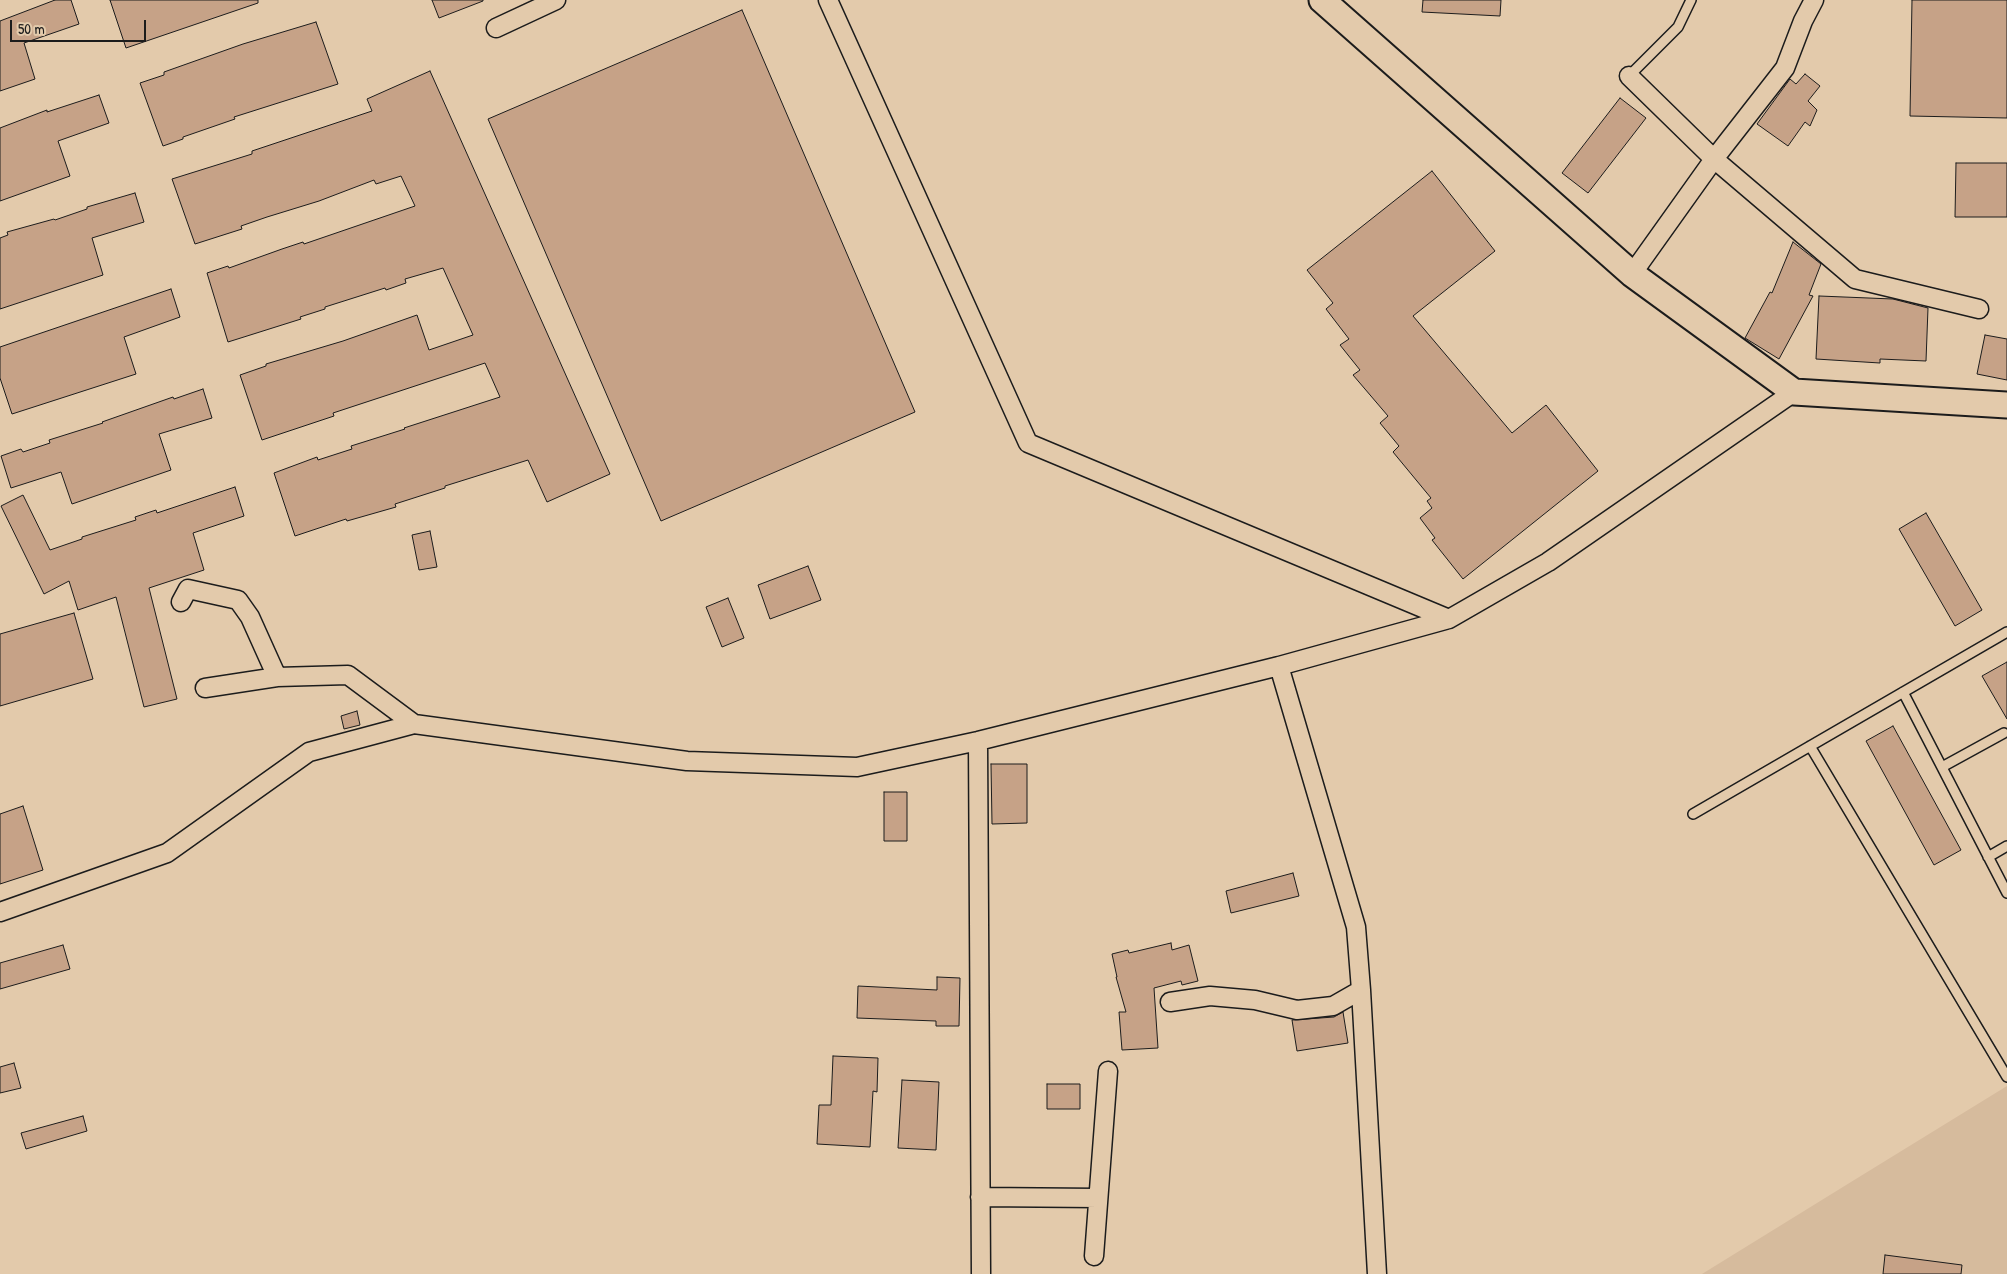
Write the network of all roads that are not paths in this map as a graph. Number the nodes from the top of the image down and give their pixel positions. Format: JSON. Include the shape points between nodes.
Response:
{"nodes":[{"id":1,"x":556,"y":0,"type":"edge"},
{"id":2,"x":828,"y":0,"type":"edge"},
{"id":3,"x":1322,"y":0,"type":"edge"},
{"id":4,"x":1691,"y":0,"type":"edge"},
{"id":5,"x":1814,"y":0,"type":"edge"},
{"id":6,"x":496,"y":28,"type":"dead end"},
{"id":7,"x":1629,"y":76,"type":"joint"},
{"id":8,"x":1714,"y":159,"type":"junction"},
{"id":9,"x":1632,"y":274,"type":"junction"},
{"id":10,"x":1979,"y":309,"type":"dead end"},
{"id":11,"x":1794,"y":392,"type":"junction"},
{"id":12,"x":2007,"y":405,"type":"edge"},
{"id":13,"x":181,"y":602,"type":"dead end"},
{"id":14,"x":1449,"y":619,"type":"junction"},
{"id":15,"x":2007,"y":632,"type":"edge"},
{"id":16,"x":1279,"y":666,"type":"junction"},
{"id":17,"x":277,"y":678,"type":"junction"},
{"id":18,"x":205,"y":688,"type":"dead end"},
{"id":19,"x":1903,"y":692,"type":"junction"},
{"id":20,"x":414,"y":724,"type":"junction"},
{"id":21,"x":2004,"y":733,"type":"dead end"},
{"id":22,"x":978,"y":741,"type":"junction"},
{"id":23,"x":1810,"y":746,"type":"junction"},
{"id":24,"x":1942,"y":767,"type":"junction"},
{"id":25,"x":1693,"y":814,"type":"dead end"},
{"id":26,"x":2007,"y":846,"type":"edge"},
{"id":27,"x":1988,"y":857,"type":"junction"},
{"id":28,"x":2007,"y":893,"type":"edge"},
{"id":29,"x":0,"y":912,"type":"edge"},
{"id":30,"x":1361,"y":990,"type":"junction"},
{"id":31,"x":1170,"y":1002,"type":"dead end"},
{"id":32,"x":1108,"y":1071,"type":"dead end"},
{"id":33,"x":2007,"y":1077,"type":"edge"},
{"id":34,"x":980,"y":1196,"type":"junction"},
{"id":35,"x":1098,"y":1198,"type":"junction"},
{"id":36,"x":1094,"y":1256,"type":"dead end"},
{"id":37,"x":981,"y":1274,"type":"edge"},
{"id":38,"x":1378,"y":1274,"type":"edge"}],
"edges":[{"from":1,"to":6,"type":"street"},
{"from":2,"to":14,"type":"street","via":[[1028,443]]},
{"from":3,"to":9,"type":"main road"},
{"from":4,"to":7,"type":"lane","via":[[1678,27]]},
{"from":5,"to":8,"type":"street","via":[[1802,21],[1785,68]]},
{"from":7,"to":8,"type":"street"},
{"from":8,"to":9,"type":"street"},
{"from":8,"to":10,"type":"street","via":[[1855,279]]},
{"from":9,"to":11,"type":"main road"},
{"from":11,"to":12,"type":"main road"},
{"from":11,"to":14,"type":"street","via":[[1548,562]]},
{"from":13,"to":17,"type":"street","via":[[188,589],[238,600],[250,617]]},
{"from":14,"to":16,"type":"street"},
{"from":15,"to":19,"type":"lane"},
{"from":16,"to":22,"type":"street"},
{"from":16,"to":30,"type":"street","via":[[1356,927]]},
{"from":17,"to":18,"type":"street"},
{"from":17,"to":20,"type":"street","via":[[348,675]]},
{"from":19,"to":23,"type":"lane"},
{"from":19,"to":24,"type":"lane"},
{"from":20,"to":22,"type":"street","via":[[687,761],[848,766]]},
{"from":20,"to":29,"type":"street","via":[[309,752],[167,853]]},
{"from":21,"to":24,"type":"lane"},
{"from":22,"to":34,"type":"street"},
{"from":23,"to":25,"type":"lane"},
{"from":23,"to":33,"type":"lane"},
{"from":24,"to":27,"type":"lane"},
{"from":26,"to":27,"type":"lane"},
{"from":27,"to":28,"type":"lane"},
{"from":30,"to":31,"type":"street","via":[[1333,1006],[1297,1010],[1255,1000],[1210,996]]},
{"from":30,"to":38,"type":"street"},
{"from":32,"to":35,"type":"street"},
{"from":34,"to":35,"type":"street"},
{"from":34,"to":37,"type":"street"},
{"from":35,"to":36,"type":"street"}]}
